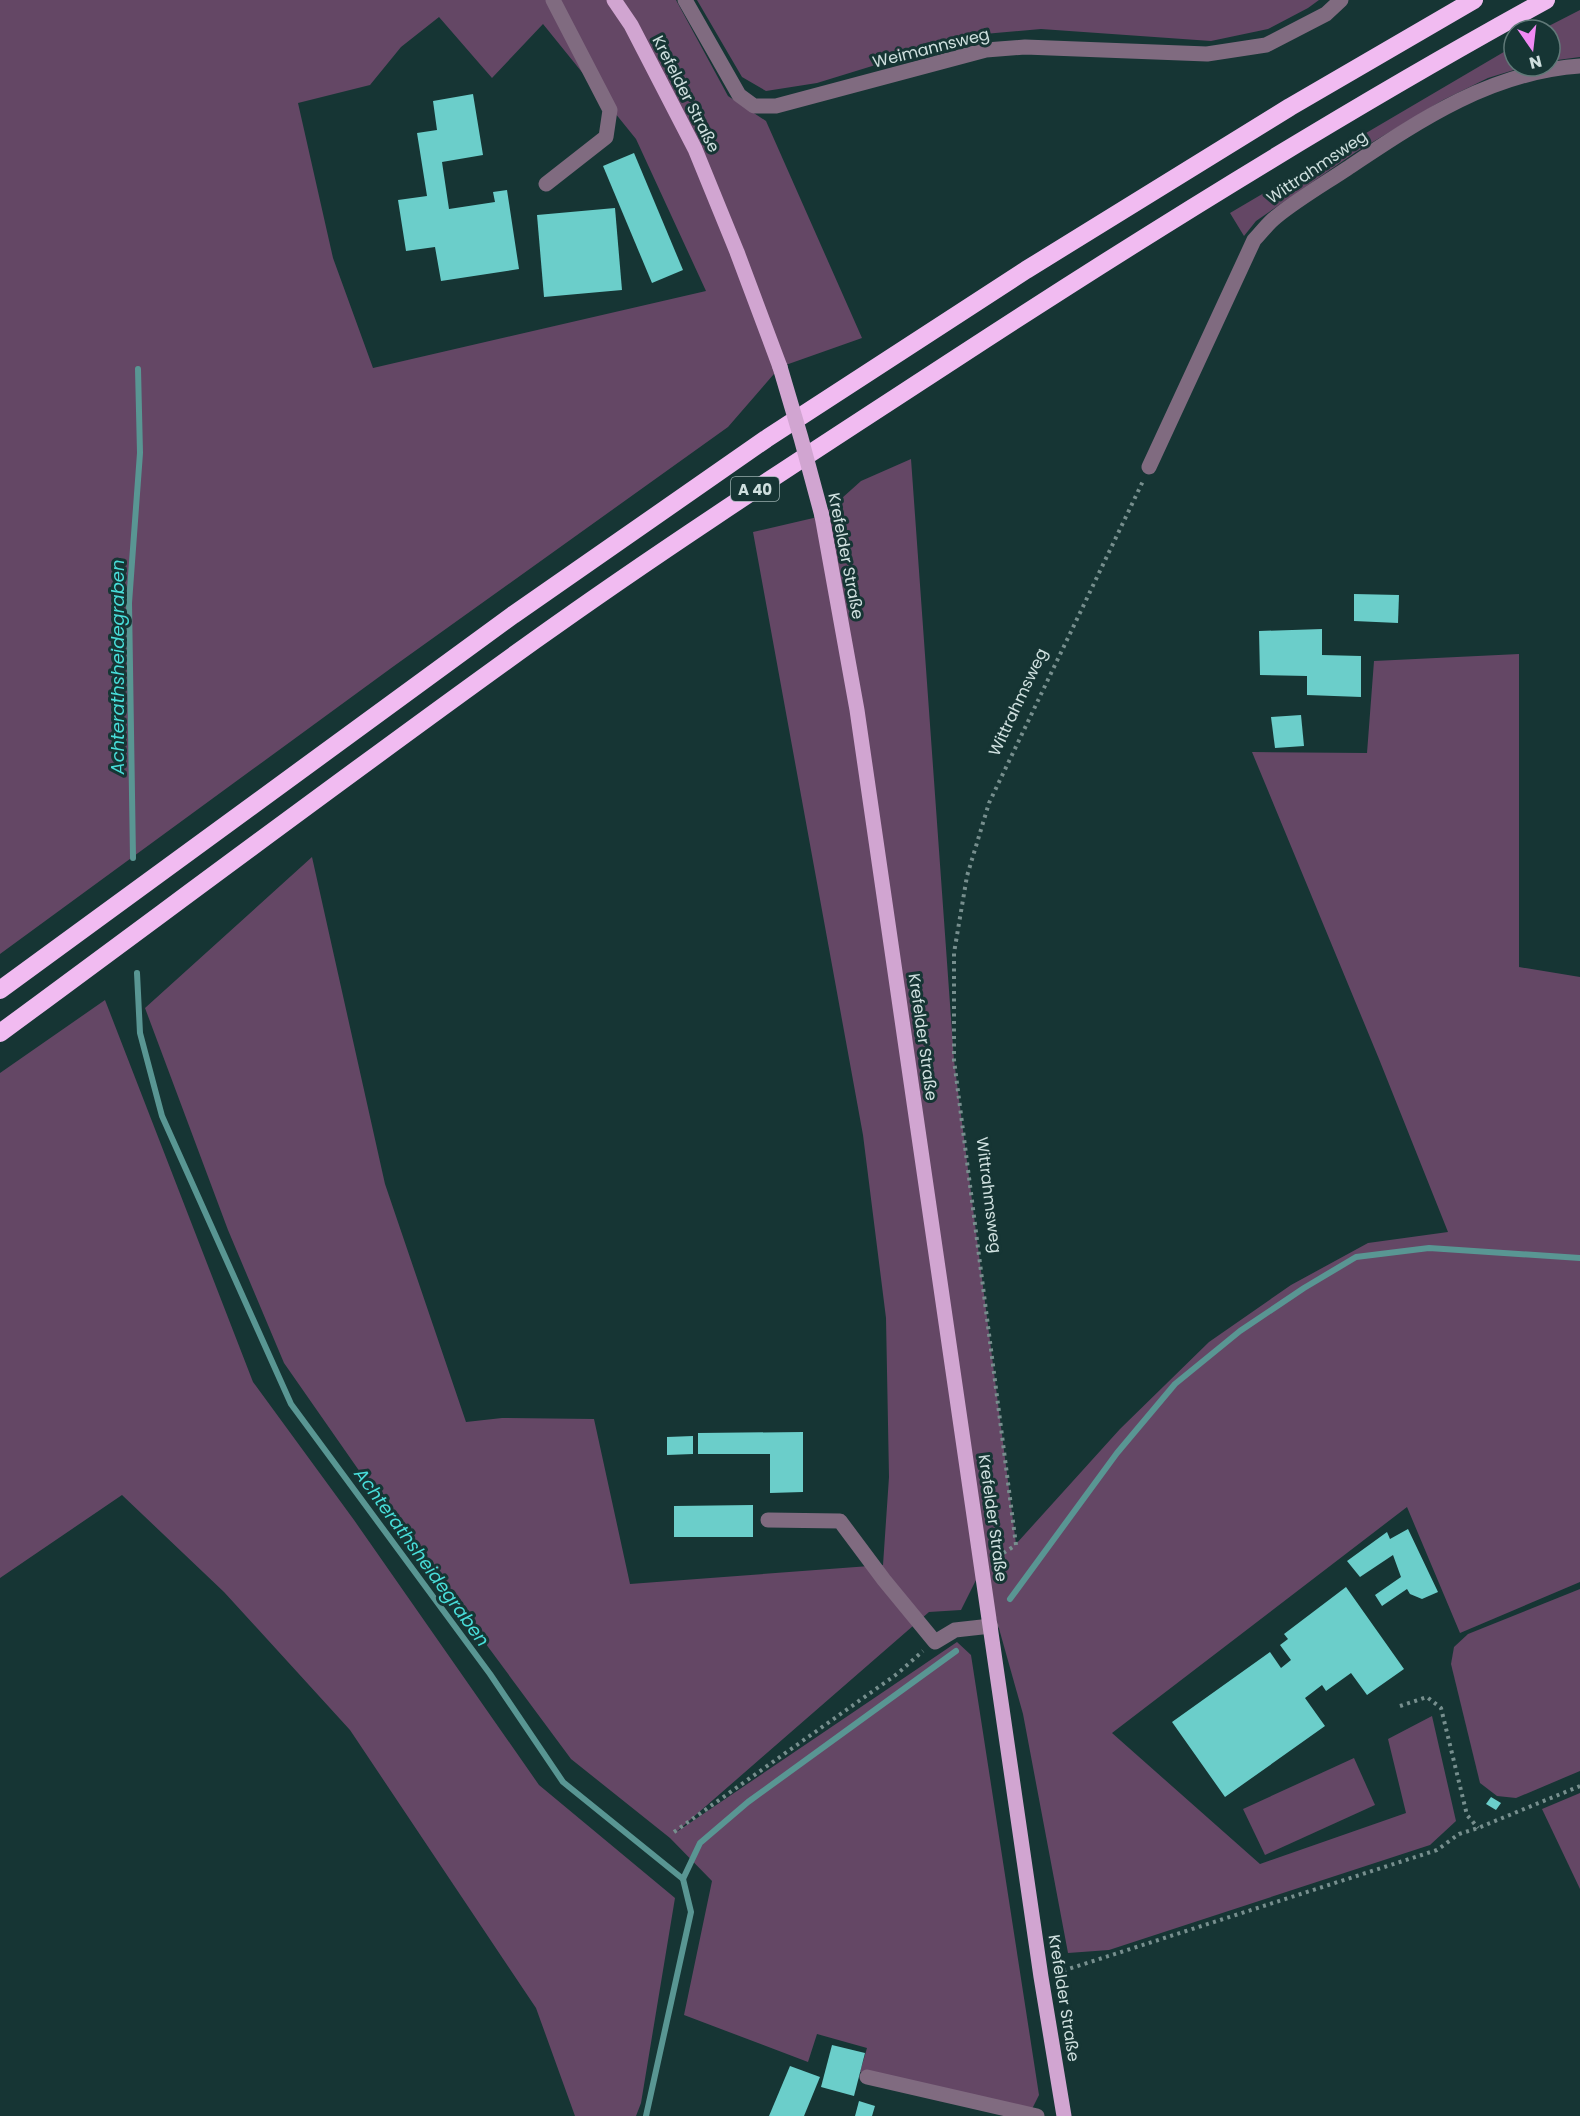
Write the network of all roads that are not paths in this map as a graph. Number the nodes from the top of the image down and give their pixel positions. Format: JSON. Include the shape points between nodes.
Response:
{"nodes":[{"id":1,"x":553,"y":0,"type":"edge"},
{"id":2,"x":614,"y":0,"type":"edge"},
{"id":3,"x":685,"y":0,"type":"edge"},
{"id":4,"x":1341,"y":0,"type":"edge"},
{"id":5,"x":1474,"y":0,"type":"edge"},
{"id":6,"x":1546,"y":0,"type":"edge"},
{"id":7,"x":1580,"y":66,"type":"edge"},
{"id":8,"x":546,"y":184,"type":"dead end"},
{"id":9,"x":1149,"y":467,"type":"road end"},
{"id":10,"x":0,"y":990,"type":"edge"},
{"id":11,"x":0,"y":1033,"type":"edge"},
{"id":12,"x":768,"y":1520,"type":"dead end"},
{"id":13,"x":991,"y":1626,"type":"junction"},
{"id":14,"x":867,"y":2077,"type":"dead end"},
{"id":15,"x":1037,"y":2116,"type":"edge"},
{"id":16,"x":1065,"y":2116,"type":"edge"}],
"edges":[{"from":1,"to":8,"type":"street","via":[[610,110],[606,137]]},
{"from":2,"to":13,"type":"main road","name":"Krefelder Straße","bridge":true,"via":[[695,149],[737,252],[780,367],[822,516],[857,710]]},
{"from":3,"to":4,"type":"street","name":"Weimannsweg","via":[[739,95],[754,106],[776,106],[986,50],[1025,47],[1207,54],[1266,45],[1326,14]]},
{"from":5,"to":10,"type":"highway","number":"A 40","via":[[1046,257],[766,439],[513,615]]},
{"from":6,"to":11,"type":"highway","number":"A 40","via":[[1252,170],[746,494],[528,645]]},
{"from":7,"to":9,"type":"street","name":"Wittrahmsweg","via":[[1507,79],[1465,97],[1408,128],[1274,218],[1254,240]]},
{"from":12,"to":13,"type":"street","via":[[840,1521],[935,1642],[955,1630]]},
{"from":13,"to":16,"type":"main road","name":"Krefelder Straße"},
{"from":14,"to":15,"type":"street"}]}
